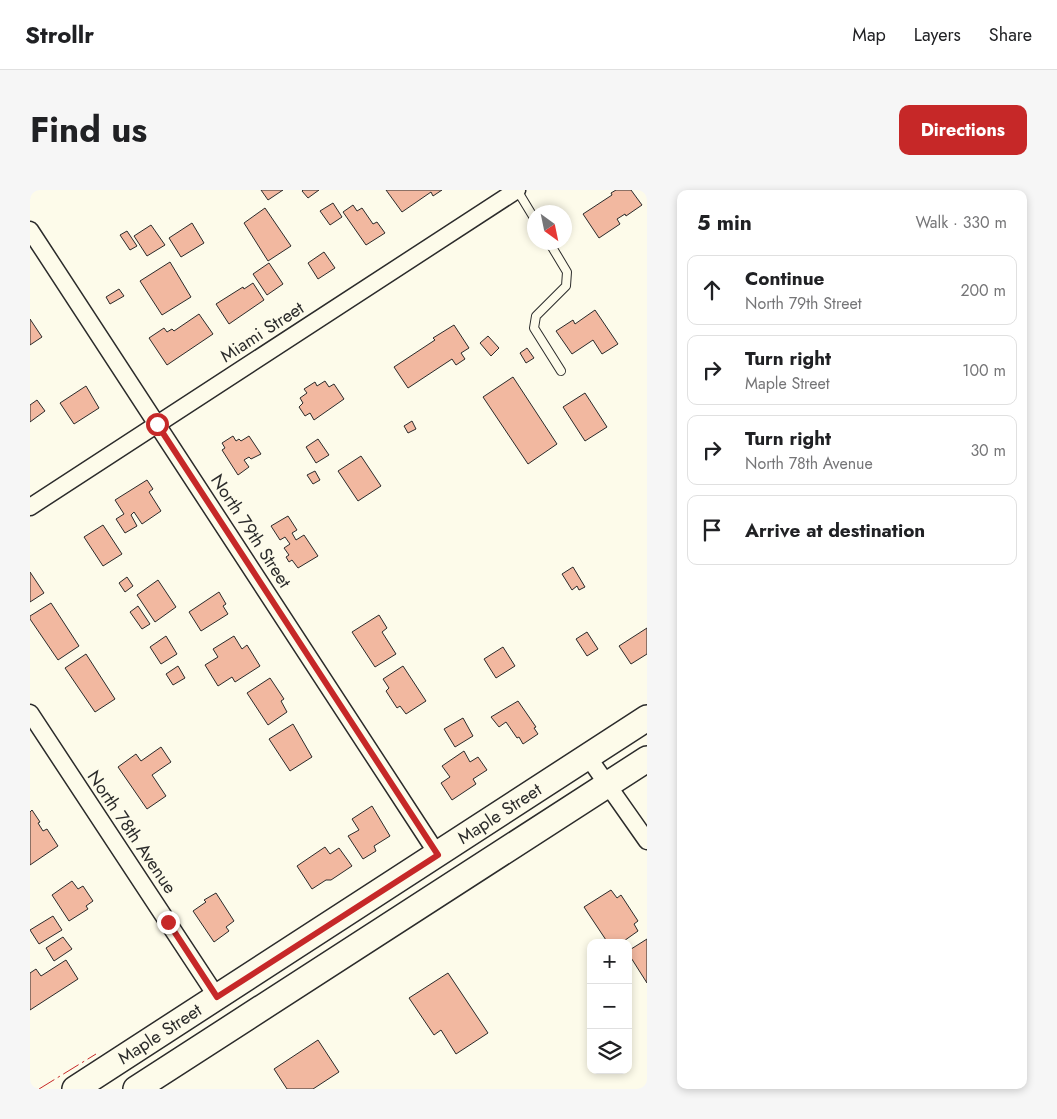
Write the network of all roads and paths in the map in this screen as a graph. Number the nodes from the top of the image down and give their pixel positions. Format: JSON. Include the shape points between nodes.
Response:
{"nodes":[{"id":1,"x":517,"y":190,"type":"edge"},
{"id":2,"x":527,"y":206,"type":"edge"},
{"id":3,"x":30,"y":230,"type":"edge"},
{"id":4,"x":554,"y":250,"type":"edge"},
{"id":5,"x":561,"y":371,"type":"dead end"},
{"id":6,"x":157,"y":424,"type":"junction"},
{"id":7,"x":30,"y":507,"type":"edge"},
{"id":8,"x":30,"y":713,"type":"edge"},
{"id":9,"x":647,"y":718,"type":"edge"},
{"id":10,"x":588,"y":757,"type":"junction"},
{"id":11,"x":647,"y":759,"type":"edge"},
{"id":12,"x":606,"y":785,"type":"junction"},
{"id":13,"x":647,"y":841,"type":"edge"},
{"id":14,"x":438,"y":855,"type":"junction"},
{"id":15,"x":217,"y":997,"type":"junction"},
{"id":16,"x":75,"y":1089,"type":"edge"},
{"id":17,"x":136,"y":1089,"type":"edge"}],
"edges":[{"from":1,"to":2,"type":"lane"},
{"from":1,"to":6,"type":"street","name":"Miami Street"},
{"from":3,"to":6,"type":"street","name":"North 79th Street"},
{"from":4,"to":5,"type":"lane","via":[[567,272],[566,286],[536,316],[534,328]]},
{"from":6,"to":7,"type":"street","name":"Miami Street"},
{"from":6,"to":14,"type":"street","name":"North 79th Street"},
{"from":8,"to":15,"type":"street","name":"North 78th Avenue"},
{"from":9,"to":10,"type":"main road","name":"Maple Street"},
{"from":10,"to":12,"type":"street"},
{"from":10,"to":14,"type":"main road","name":"Maple Street"},
{"from":11,"to":12,"type":"main road","name":"Maple Street"},
{"from":12,"to":13,"type":"street"},
{"from":12,"to":17,"type":"main road","name":"Maple Street"},
{"from":14,"to":15,"type":"main road","name":"Maple Street"},
{"from":15,"to":16,"type":"main road","name":"Maple Street"}]}
